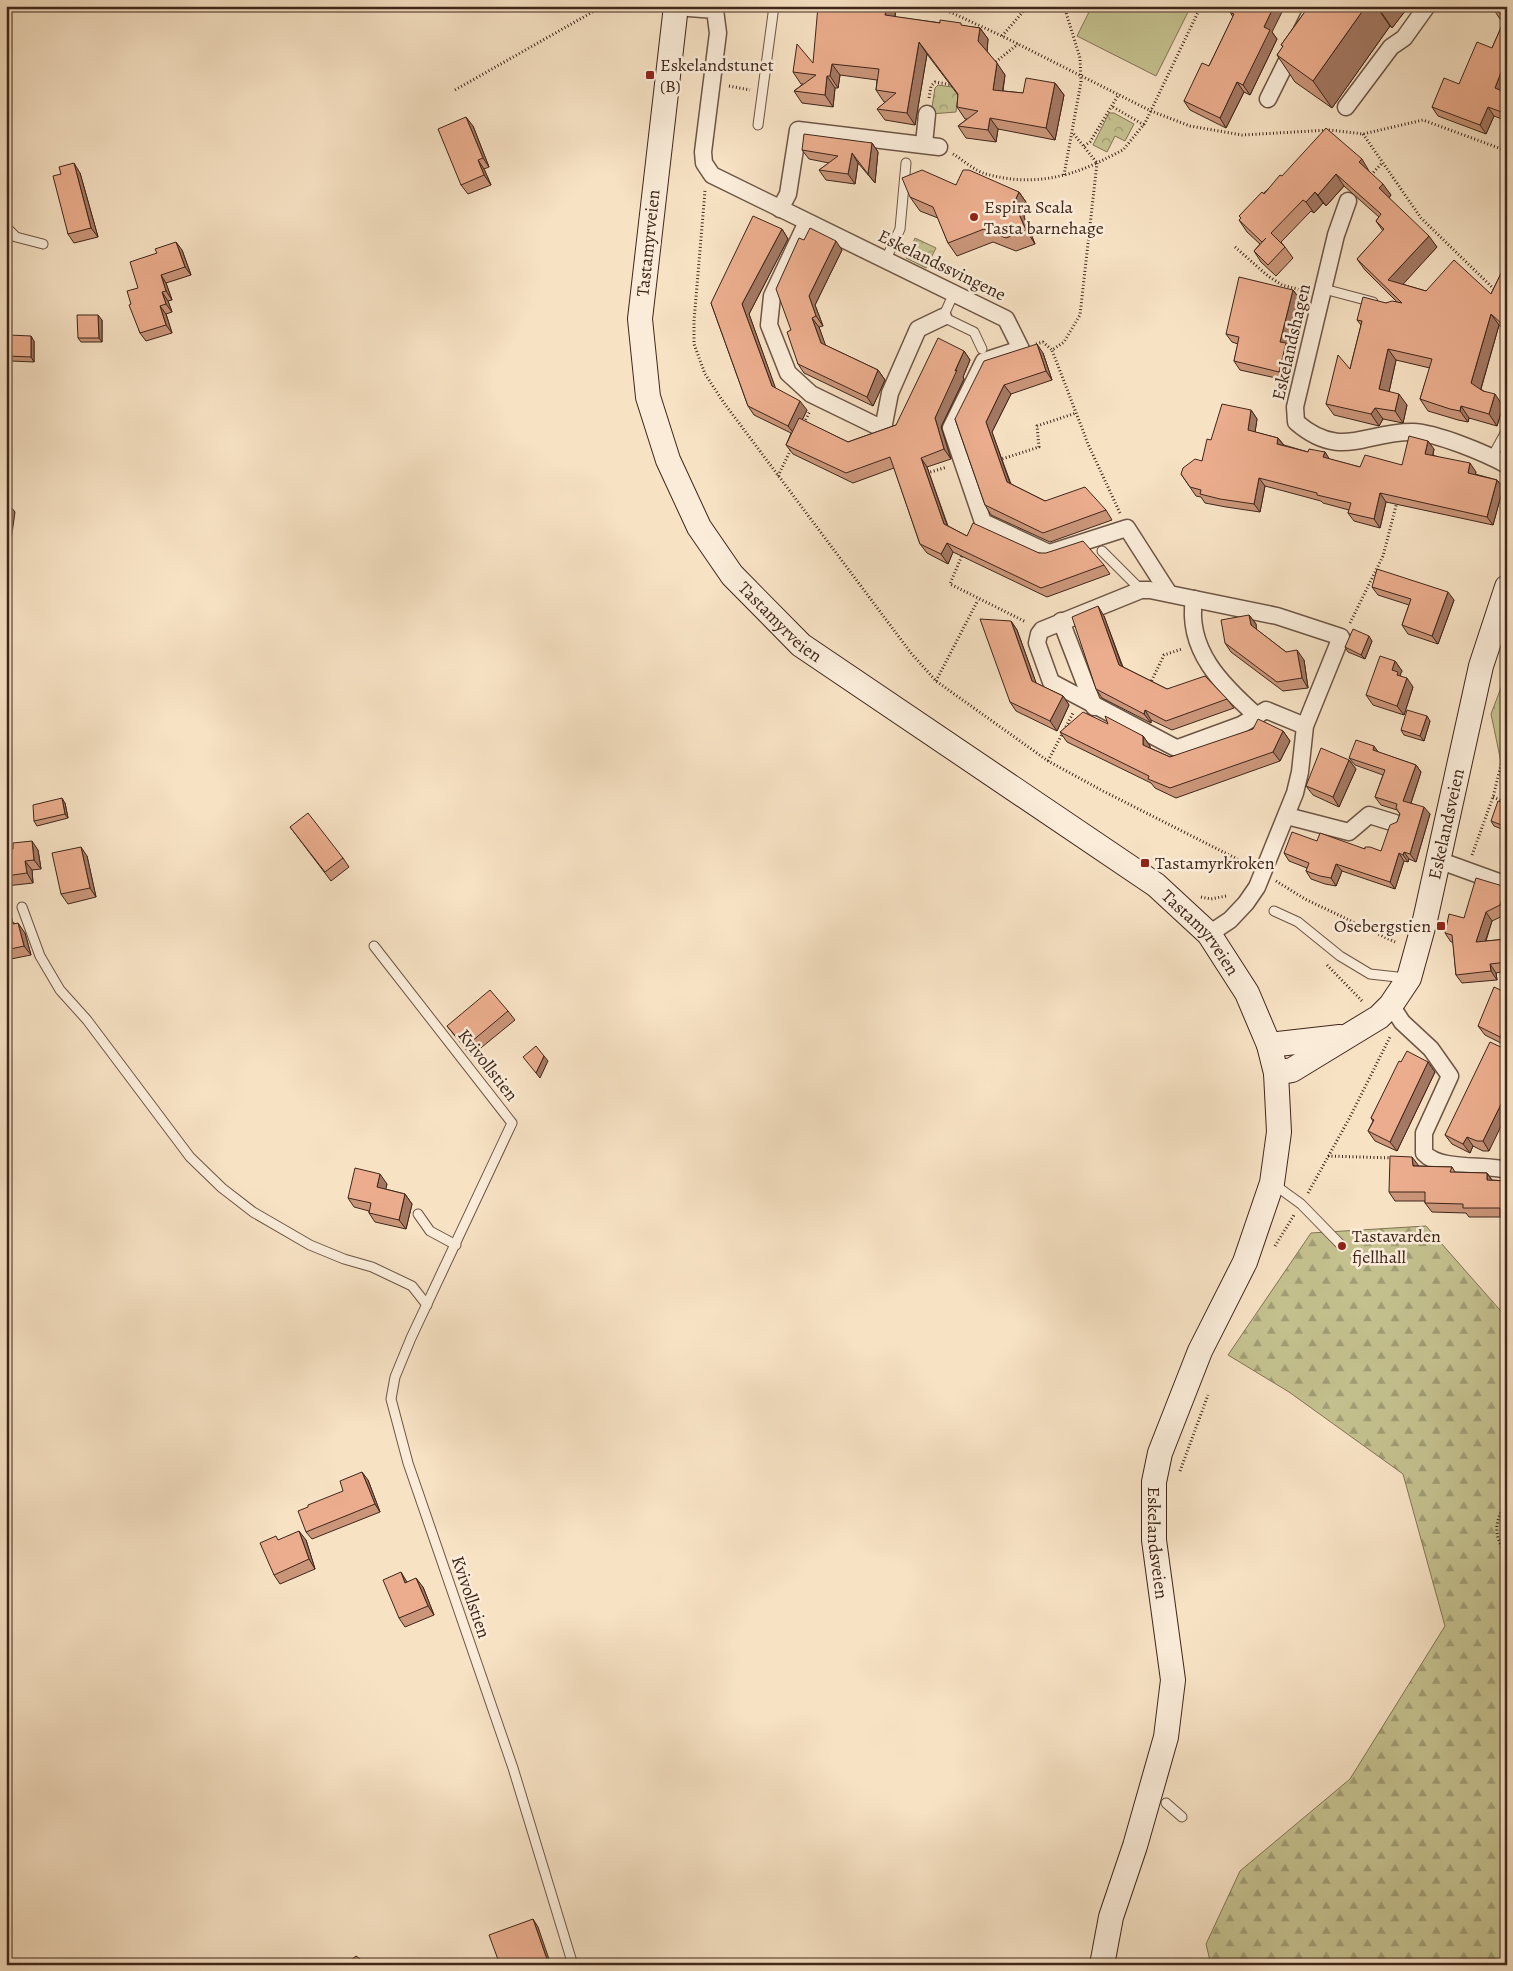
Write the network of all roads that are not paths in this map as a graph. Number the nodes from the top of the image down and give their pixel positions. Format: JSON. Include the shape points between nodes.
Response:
{"nodes":[{"id":1,"x":676,"y":6,"type":"edge"},
{"id":2,"x":774,"y":6,"type":"edge"},
{"id":3,"x":1314,"y":6,"type":"edge"},
{"id":4,"x":1427,"y":6,"type":"edge"},
{"id":5,"x":716,"y":8,"type":"edge"},
{"id":6,"x":1268,"y":99,"type":"dead end"},
{"id":7,"x":1346,"y":107,"type":"dead end"},
{"id":8,"x":927,"y":114,"type":"road end"},
{"id":9,"x":758,"y":125,"type":"dead end"},
{"id":10,"x":906,"y":163,"type":"dead end"},
{"id":11,"x":1348,"y":201,"type":"dead end"},
{"id":12,"x":780,"y":209,"type":"junction"},
{"id":13,"x":807,"y":222,"type":"junction"},
{"id":14,"x":6,"y":227,"type":"edge"},
{"id":15,"x":43,"y":244,"type":"dead end"},
{"id":16,"x":886,"y":259,"type":"junction"},
{"id":17,"x":1323,"y":292,"type":"junction"},
{"id":18,"x":954,"y":293,"type":"junction"},
{"id":19,"x":1386,"y":306,"type":"edge"},
{"id":20,"x":943,"y":317,"type":"junction"},
{"id":21,"x":982,"y":349,"type":"dead end"},
{"id":22,"x":1507,"y":430,"type":"edge"},
{"id":23,"x":1492,"y":457,"type":"junction"},
{"id":24,"x":1507,"y":464,"type":"edge"},
{"id":25,"x":1102,"y":551,"type":"dead end"},
{"id":26,"x":1507,"y":587,"type":"edge"},
{"id":27,"x":1141,"y":590,"type":"junction"},
{"id":28,"x":1168,"y":592,"type":"junction"},
{"id":29,"x":1194,"y":599,"type":"junction"},
{"id":30,"x":1062,"y":622,"type":"junction"},
{"id":31,"x":1087,"y":703,"type":"junction"},
{"id":32,"x":1257,"y":716,"type":"junction"},
{"id":33,"x":1305,"y":726,"type":"junction"},
{"id":34,"x":1287,"y":816,"type":"junction"},
{"id":35,"x":1394,"y":822,"type":"edge"},
{"id":36,"x":1438,"y":860,"type":"junction"},
{"id":37,"x":1507,"y":884,"type":"edge"},
{"id":38,"x":22,"y":907,"type":"dead end"},
{"id":39,"x":1274,"y":911,"type":"dead end"},
{"id":40,"x":1210,"y":934,"type":"junction"},
{"id":41,"x":374,"y":946,"type":"dead end"},
{"id":42,"x":1409,"y":978,"type":"junction"},
{"id":43,"x":1397,"y":1013,"type":"junction"},
{"id":44,"x":1347,"y":1036,"type":"junction"},
{"id":45,"x":1269,"y":1045,"type":"junction"},
{"id":46,"x":1276,"y":1073,"type":"junction"},
{"id":47,"x":1505,"y":1164,"type":"edge"},
{"id":48,"x":1272,"y":1183,"type":"junction"},
{"id":49,"x":418,"y":1214,"type":"dead end"},
{"id":50,"x":456,"y":1245,"type":"junction"},
{"id":51,"x":1342,"y":1246,"type":"dead end"},
{"id":52,"x":427,"y":1305,"type":"junction"},
{"id":53,"x":1166,"y":1803,"type":"dead end"},
{"id":54,"x":1182,"y":1817,"type":"dead end"},
{"id":55,"x":573,"y":1965,"type":"edge"},
{"id":56,"x":1102,"y":1965,"type":"edge"}],
"edges":[{"from":1,"to":5,"type":"street"},
{"from":1,"to":40,"type":"main road","name":"Tastamyrveien","via":[[640,319],[648,397],[668,460],[698,527],[732,575],[801,645],[1156,885]]},
{"from":2,"to":9,"type":"lane"},
{"from":3,"to":6,"type":"street"},
{"from":4,"to":7,"type":"street"},
{"from":5,"to":12,"type":"street","name":"Eskelandssvingene","via":[[718,32],[704,163],[717,178]]},
{"from":8,"to":12,"type":"street","via":[[931,145],[798,130],[788,194]]},
{"from":10,"to":16,"type":"lane","via":[[900,229]]},
{"from":11,"to":17,"type":"street","name":"Eskelandshagen","via":[[1336,235]]},
{"from":12,"to":13,"type":"street","name":"Eskelandssvingene"},
{"from":13,"to":16,"type":"street","name":"Eskelandssvingene"},
{"from":13,"to":20,"type":"street","via":[[772,296],[769,325],[788,373],[817,396],[884,428],[890,393],[918,329]]},
{"from":14,"to":15,"type":"lane","via":[[16,237]]},
{"from":16,"to":18,"type":"street","name":"Eskelandssvingene"},
{"from":17,"to":19,"type":"lane"},
{"from":17,"to":23,"type":"street","name":"Eskelandshagen","via":[[1295,406],[1296,422],[1311,435],[1332,442],[1358,442],[1415,432]]},
{"from":18,"to":20,"type":"lane"},
{"from":18,"to":28,"type":"street","name":"Eskelandssvingene","via":[[1006,319],[1021,349],[984,361],[950,428],[983,522],[1049,554],[1127,528]]},
{"from":20,"to":21,"type":"lane","via":[[974,332]]},
{"from":22,"to":23,"type":"lane"},
{"from":23,"to":24,"type":"street","name":"Eskelandshagen"},
{"from":25,"to":27,"type":"lane"},
{"from":26,"to":36,"type":"main road","name":"Eskelandsveien","via":[[1481,666]]},
{"from":27,"to":28,"type":"street"},
{"from":27,"to":30,"type":"street"},
{"from":28,"to":29,"type":"street"},
{"from":29,"to":32,"type":"street","via":[[1192,623],[1197,645],[1216,675]]},
{"from":29,"to":33,"type":"street","via":[[1277,616],[1340,637]]},
{"from":30,"to":31,"type":"street"},
{"from":30,"to":31,"type":"street","via":[[1042,630],[1037,643],[1051,682]]},
{"from":31,"to":32,"type":"street","via":[[1178,748],[1227,731]]},
{"from":32,"to":33,"type":"street","via":[[1268,710]]},
{"from":33,"to":34,"type":"street","via":[[1300,772]]},
{"from":34,"to":35,"type":"street","via":[[1349,832],[1369,815]]},
{"from":34,"to":40,"type":"street","via":[[1257,887],[1230,920]]},
{"from":36,"to":37,"type":"street"},
{"from":36,"to":42,"type":"main road","name":"Eskelandsveien","via":[[1426,920]]},
{"from":38,"to":52,"type":"lane","via":[[40,956],[60,990],[87,1020],[190,1156],[222,1188],[252,1212],[310,1245],[412,1286]]},
{"from":39,"to":42,"type":"lane","via":[[1298,922],[1340,956],[1370,974]]},
{"from":40,"to":45,"type":"main road","name":"Tastamyrveien","via":[[1247,993]]},
{"from":41,"to":50,"type":"lane","name":"Kvivollstien","via":[[512,1123]]},
{"from":42,"to":43,"type":"main road","name":"Eskelandsveien"},
{"from":43,"to":44,"type":"main road","name":"Eskelandsveien","via":[[1379,1017]]},
{"from":43,"to":47,"type":"street","via":[[1431,1049],[1450,1076],[1424,1133],[1422,1146],[1428,1158],[1445,1163]]},
{"from":44,"to":45,"type":"main road","name":"Eskelandsveien"},
{"from":44,"to":46,"type":"main road","name":"Eskelandsveien","via":[[1292,1070]]},
{"from":45,"to":46,"type":"main road","name":"Eskelandsveien"},
{"from":46,"to":48,"type":"main road","name":"Eskelandsveien","via":[[1279,1132]]},
{"from":48,"to":51,"type":"lane","via":[[1301,1204]]},
{"from":48,"to":56,"type":"main road","name":"Eskelandsveien","via":[[1245,1262],[1200,1351],[1160,1453],[1154,1482],[1154,1540],[1173,1680],[1166,1737],[1111,1917]]},
{"from":49,"to":50,"type":"lane","via":[[430,1231]]},
{"from":50,"to":52,"type":"lane","name":"Kvivollstien"},
{"from":52,"to":55,"type":"lane","name":"Kvivollstien","via":[[395,1377],[391,1399],[395,1418],[513,1768]]},
{"from":53,"to":54,"type":"lane"}]}
